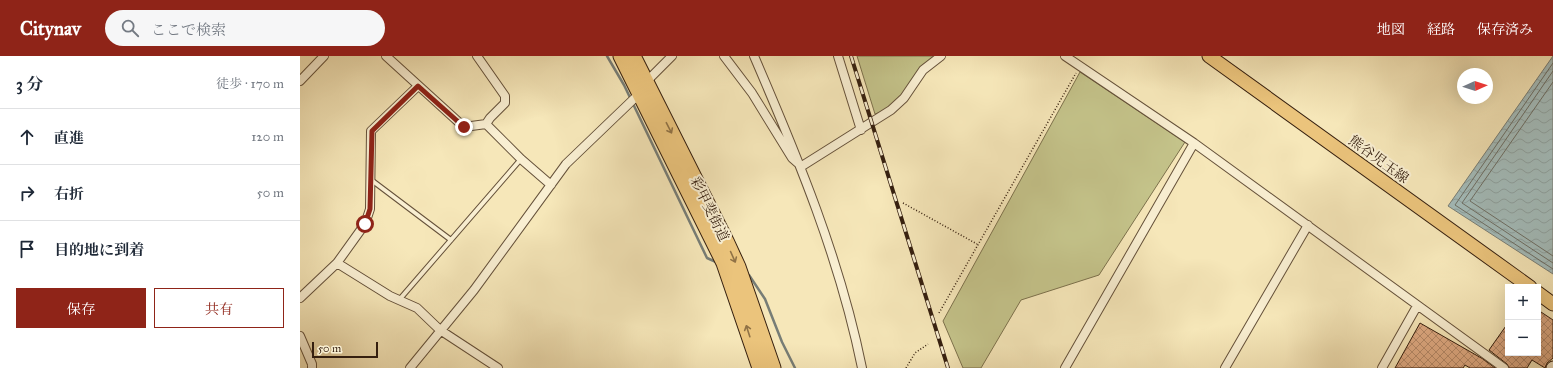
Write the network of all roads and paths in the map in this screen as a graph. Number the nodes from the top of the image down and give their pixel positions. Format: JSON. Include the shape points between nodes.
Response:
{"nodes":[{"id":1,"x":324,"y":56,"type":"edge"},
{"id":2,"x":386,"y":56,"type":"edge"},
{"id":3,"x":477,"y":56,"type":"edge"},
{"id":4,"x":621,"y":56,"type":"edge"},
{"id":5,"x":633,"y":56,"type":"edge"},
{"id":6,"x":672,"y":56,"type":"edge"},
{"id":7,"x":724,"y":56,"type":"edge"},
{"id":8,"x":754,"y":56,"type":"edge"},
{"id":9,"x":838,"y":56,"type":"edge"},
{"id":10,"x":941,"y":56,"type":"edge"},
{"id":11,"x":1065,"y":56,"type":"edge"},
{"id":12,"x":1209,"y":56,"type":"edge"},
{"id":13,"x":1080,"y":66,"type":"junction"},
{"id":14,"x":300,"y":81,"type":"edge"},
{"id":15,"x":418,"y":86,"type":"junction"},
{"id":16,"x":643,"y":88,"type":"junction"},
{"id":17,"x":486,"y":124,"type":"junction"},
{"id":18,"x":861,"y":130,"type":"junction"},
{"id":19,"x":1194,"y":143,"type":"junction"},
{"id":20,"x":521,"y":160,"type":"junction"},
{"id":21,"x":802,"y":166,"type":"junction"},
{"id":22,"x":370,"y":179,"type":"junction"},
{"id":23,"x":551,"y":185,"type":"junction"},
{"id":24,"x":903,"y":203,"type":"dead end"},
{"id":25,"x":1308,"y":225,"type":"junction"},
{"id":26,"x":451,"y":240,"type":"junction"},
{"id":27,"x":977,"y":244,"type":"junction"},
{"id":28,"x":337,"y":263,"type":"junction"},
{"id":29,"x":1526,"y":284,"type":"edge"},
{"id":30,"x":1541,"y":295,"type":"edge"},
{"id":31,"x":300,"y":298,"type":"edge"},
{"id":32,"x":399,"y":300,"type":"junction"},
{"id":33,"x":1553,"y":304,"type":"edge"},
{"id":34,"x":1417,"y":306,"type":"junction"},
{"id":35,"x":939,"y":313,"type":"dead end"},
{"id":36,"x":440,"y":330,"type":"junction"},
{"id":37,"x":300,"y":336,"type":"edge"},
{"id":38,"x":928,"y":344,"type":"dead end"},
{"id":39,"x":312,"y":368,"type":"edge"},
{"id":40,"x":410,"y":368,"type":"edge"},
{"id":41,"x":498,"y":368,"type":"edge"},
{"id":42,"x":760,"y":368,"type":"edge"},
{"id":43,"x":773,"y":368,"type":"edge"},
{"id":44,"x":862,"y":368,"type":"edge"},
{"id":45,"x":906,"y":368,"type":"edge"},
{"id":46,"x":1065,"y":368,"type":"edge"},
{"id":47,"x":1225,"y":368,"type":"edge"},
{"id":48,"x":1382,"y":368,"type":"edge"},
{"id":49,"x":1504,"y":368,"type":"edge"}],
"edges":[{"from":1,"to":14,"type":"street"},
{"from":2,"to":15,"type":"street"},
{"from":3,"to":17,"type":"street","via":[[505,96],[505,103]]},
{"from":4,"to":16,"type":"highway","name":"彩甲斐街道"},
{"from":5,"to":16,"type":"highway","name":"彩甲斐街道"},
{"from":6,"to":16,"type":"street"},
{"from":7,"to":21,"type":"street","via":[[752,94],[792,158]]},
{"from":8,"to":21,"type":"street"},
{"from":9,"to":18,"type":"street"},
{"from":10,"to":18,"type":"street","via":[[923,70],[904,98]]},
{"from":11,"to":13,"type":"street"},
{"from":12,"to":29,"type":"main road","name":"熊谷児玉線"},
{"from":13,"to":19,"type":"street"},
{"from":13,"to":27,"type":"path"},
{"from":15,"to":17,"type":"street","via":[[464,127]]},
{"from":15,"to":22,"type":"street","via":[[372,131]]},
{"from":16,"to":23,"type":"street","via":[[566,164]]},
{"from":42,"to":16,"type":"highway","name":"彩甲斐街道","one_way":true,"via":[[724,263]]},
{"from":16,"to":43,"type":"highway","name":"彩甲斐街道","one_way":true,"via":[[738,267]]},
{"from":17,"to":20,"type":"street"},
{"from":18,"to":21,"type":"street"},
{"from":19,"to":25,"type":"street"},
{"from":19,"to":46,"type":"street"},
{"from":20,"to":23,"type":"street"},
{"from":20,"to":26,"type":"lane"},
{"from":21,"to":44,"type":"street","via":[[838,271]]},
{"from":22,"to":26,"type":"lane"},
{"from":22,"to":28,"type":"street","via":[[370,209],[365,224]]},
{"from":23,"to":36,"type":"street","via":[[474,290]]},
{"from":24,"to":27,"type":"path"},
{"from":25,"to":34,"type":"street"},
{"from":25,"to":47,"type":"street"},
{"from":26,"to":32,"type":"lane"},
{"from":27,"to":35,"type":"path"},
{"from":28,"to":31,"type":"street"},
{"from":28,"to":32,"type":"street"},
{"from":30,"to":33,"type":"main road"},
{"from":32,"to":36,"type":"street","via":[[417,308]]},
{"from":34,"to":48,"type":"street"},
{"from":34,"to":49,"type":"street"},
{"from":36,"to":40,"type":"street"},
{"from":36,"to":41,"type":"street"},
{"from":37,"to":39,"type":"street"},
{"from":38,"to":45,"type":"path","via":[[914,353]]}]}
